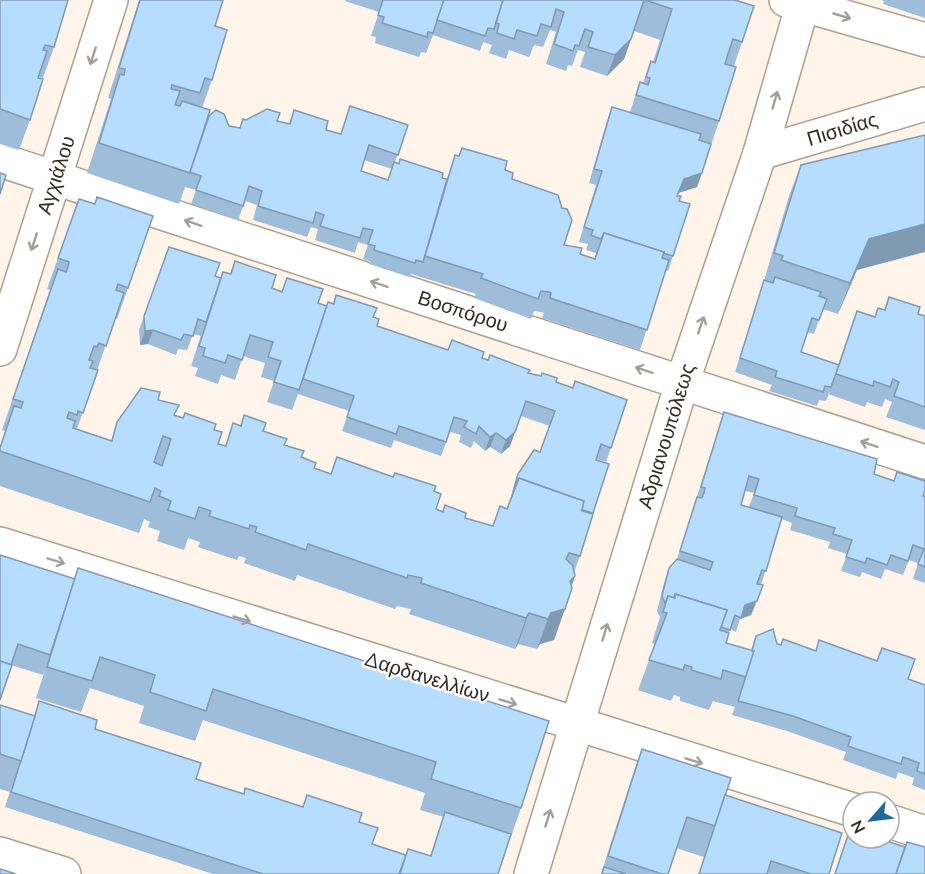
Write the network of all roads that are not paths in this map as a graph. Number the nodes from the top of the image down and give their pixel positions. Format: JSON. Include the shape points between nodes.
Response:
{"nodes":[{"id":1,"x":111,"y":0,"type":"edge"},
{"id":2,"x":798,"y":2,"type":"edge"},
{"id":3,"x":925,"y":40,"type":"edge"},
{"id":4,"x":925,"y":104,"type":"edge"},
{"id":5,"x":760,"y":153,"type":"junction"},
{"id":6,"x":0,"y":160,"type":"edge"},
{"id":7,"x":55,"y":178,"type":"junction"},
{"id":8,"x":0,"y":349,"type":"edge"},
{"id":9,"x":682,"y":383,"type":"junction"},
{"id":10,"x":925,"y":462,"type":"edge"},
{"id":11,"x":0,"y":544,"type":"edge"},
{"id":12,"x":577,"y":724,"type":"junction"},
{"id":13,"x":841,"y":806,"type":"edge"},
{"id":14,"x":901,"y":825,"type":"edge"},
{"id":15,"x":925,"y":833,"type":"edge"},
{"id":16,"x":0,"y":854,"type":"edge"},
{"id":17,"x":64,"y":874,"type":"edge"},
{"id":18,"x":531,"y":874,"type":"edge"}],
"edges":[{"from":1,"to":7,"type":"street","name":"Αγχιάλου","one_way":true},
{"from":2,"to":3,"type":"street","one_way":true},
{"from":5,"to":2,"type":"street","name":"Αδριανουπόλεως","one_way":true},
{"from":4,"to":5,"type":"street","name":"Πισιδίας"},
{"from":9,"to":5,"type":"street","name":"Αδριανουπόλεως","one_way":true},
{"from":6,"to":7,"type":"street","name":"Βοσπόρου"},
{"from":7,"to":8,"type":"street","name":"Αγχιάλου","one_way":true},
{"from":9,"to":7,"type":"street","name":"Βοσπόρου","one_way":true},
{"from":10,"to":9,"type":"street","name":"Βοσπόρου","one_way":true},
{"from":12,"to":9,"type":"street","name":"Αδριανουπόλεως","one_way":true},
{"from":11,"to":12,"type":"street","name":"Δαρδανελλίων","one_way":true},
{"from":12,"to":13,"type":"street","name":"Δαρδανελλίων","one_way":true},
{"from":18,"to":12,"type":"street","name":"Αδριανουπόλεως","one_way":true},
{"from":14,"to":15,"type":"street"},
{"from":16,"to":17,"type":"street"}]}
